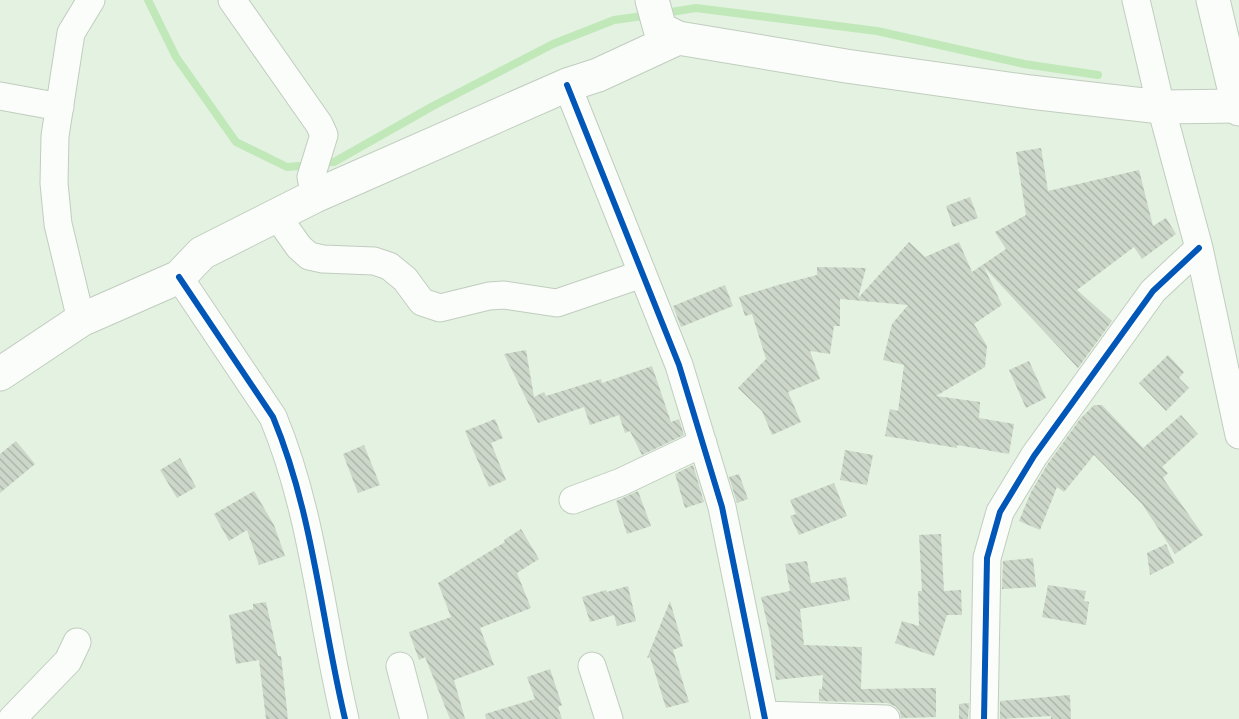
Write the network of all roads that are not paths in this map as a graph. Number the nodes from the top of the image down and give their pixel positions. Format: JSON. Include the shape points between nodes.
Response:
{"nodes":[{"id":1,"x":91,"y":0,"type":"edge"},
{"id":2,"x":232,"y":0,"type":"edge"},
{"id":3,"x":1136,"y":0,"type":"edge"},
{"id":4,"x":1213,"y":0,"type":"edge"},
{"id":5,"x":663,"y":22,"type":"edge"},
{"id":6,"x":567,"y":85,"type":"junction"},
{"id":7,"x":0,"y":96,"type":"edge"},
{"id":8,"x":60,"y":106,"type":"junction"},
{"id":9,"x":1161,"y":107,"type":"junction"},
{"id":10,"x":1239,"y":108,"type":"edge"},
{"id":11,"x":313,"y":187,"type":"junction"},
{"id":12,"x":277,"y":216,"type":"junction"},
{"id":13,"x":1199,"y":248,"type":"junction"},
{"id":14,"x":642,"y":274,"type":"junction"},
{"id":15,"x":178,"y":277,"type":"junction"},
{"id":16,"x":81,"y":320,"type":"junction"},
{"id":17,"x":0,"y":374,"type":"edge"},
{"id":18,"x":1239,"y":435,"type":"edge"},
{"id":19,"x":703,"y":443,"type":"junction"},
{"id":20,"x":573,"y":500,"type":"dead end"},
{"id":21,"x":76,"y":642,"type":"dead end"},
{"id":22,"x":400,"y":666,"type":"dead end"},
{"id":23,"x":592,"y":666,"type":"dead end"},
{"id":24,"x":764,"y":717,"type":"edge"},
{"id":25,"x":12,"y":719,"type":"edge"},
{"id":26,"x":345,"y":719,"type":"edge"},
{"id":27,"x":414,"y":719,"type":"edge"},
{"id":28,"x":609,"y":719,"type":"edge"},
{"id":29,"x":886,"y":719,"type":"edge"},
{"id":30,"x":984,"y":719,"type":"edge"}],
"edges":[{"from":1,"to":8,"type":"street","via":[[71,33]]},
{"from":2,"to":11,"type":"street","via":[[324,135]]},
{"from":3,"to":9,"type":"street"},
{"from":4,"to":10,"type":"main road"},
{"from":5,"to":6,"type":"main road","via":[[598,75]]},
{"from":5,"to":9,"type":"main road","via":[[904,75]]},
{"from":6,"to":11,"type":"main road"},
{"from":6,"to":14,"type":"street"},
{"from":7,"to":8,"type":"street"},
{"from":8,"to":16,"type":"street","via":[[54,183],[58,224]]},
{"from":9,"to":10,"type":"main road"},
{"from":9,"to":13,"type":"street"},
{"from":11,"to":12,"type":"main road"},
{"from":12,"to":14,"type":"street","via":[[309,256],[374,261],[389,266],[405,279],[422,302],[440,308],[504,295],[557,303]]},
{"from":12,"to":15,"type":"main road","via":[[202,253]]},
{"from":13,"to":18,"type":"street"},
{"from":13,"to":30,"type":"street","via":[[1153,291],[1034,456],[1000,512],[987,558]]},
{"from":14,"to":19,"type":"street","via":[[679,365]]},
{"from":15,"to":16,"type":"main road"},
{"from":15,"to":26,"type":"street","via":[[273,417],[282,437],[310,538]]},
{"from":16,"to":17,"type":"main road"},
{"from":19,"to":20,"type":"street"},
{"from":19,"to":24,"type":"street","via":[[722,507]]},
{"from":21,"to":25,"type":"street","via":[[68,661]]},
{"from":22,"to":27,"type":"street"},
{"from":23,"to":28,"type":"street"},
{"from":24,"to":29,"type":"street"}]}
